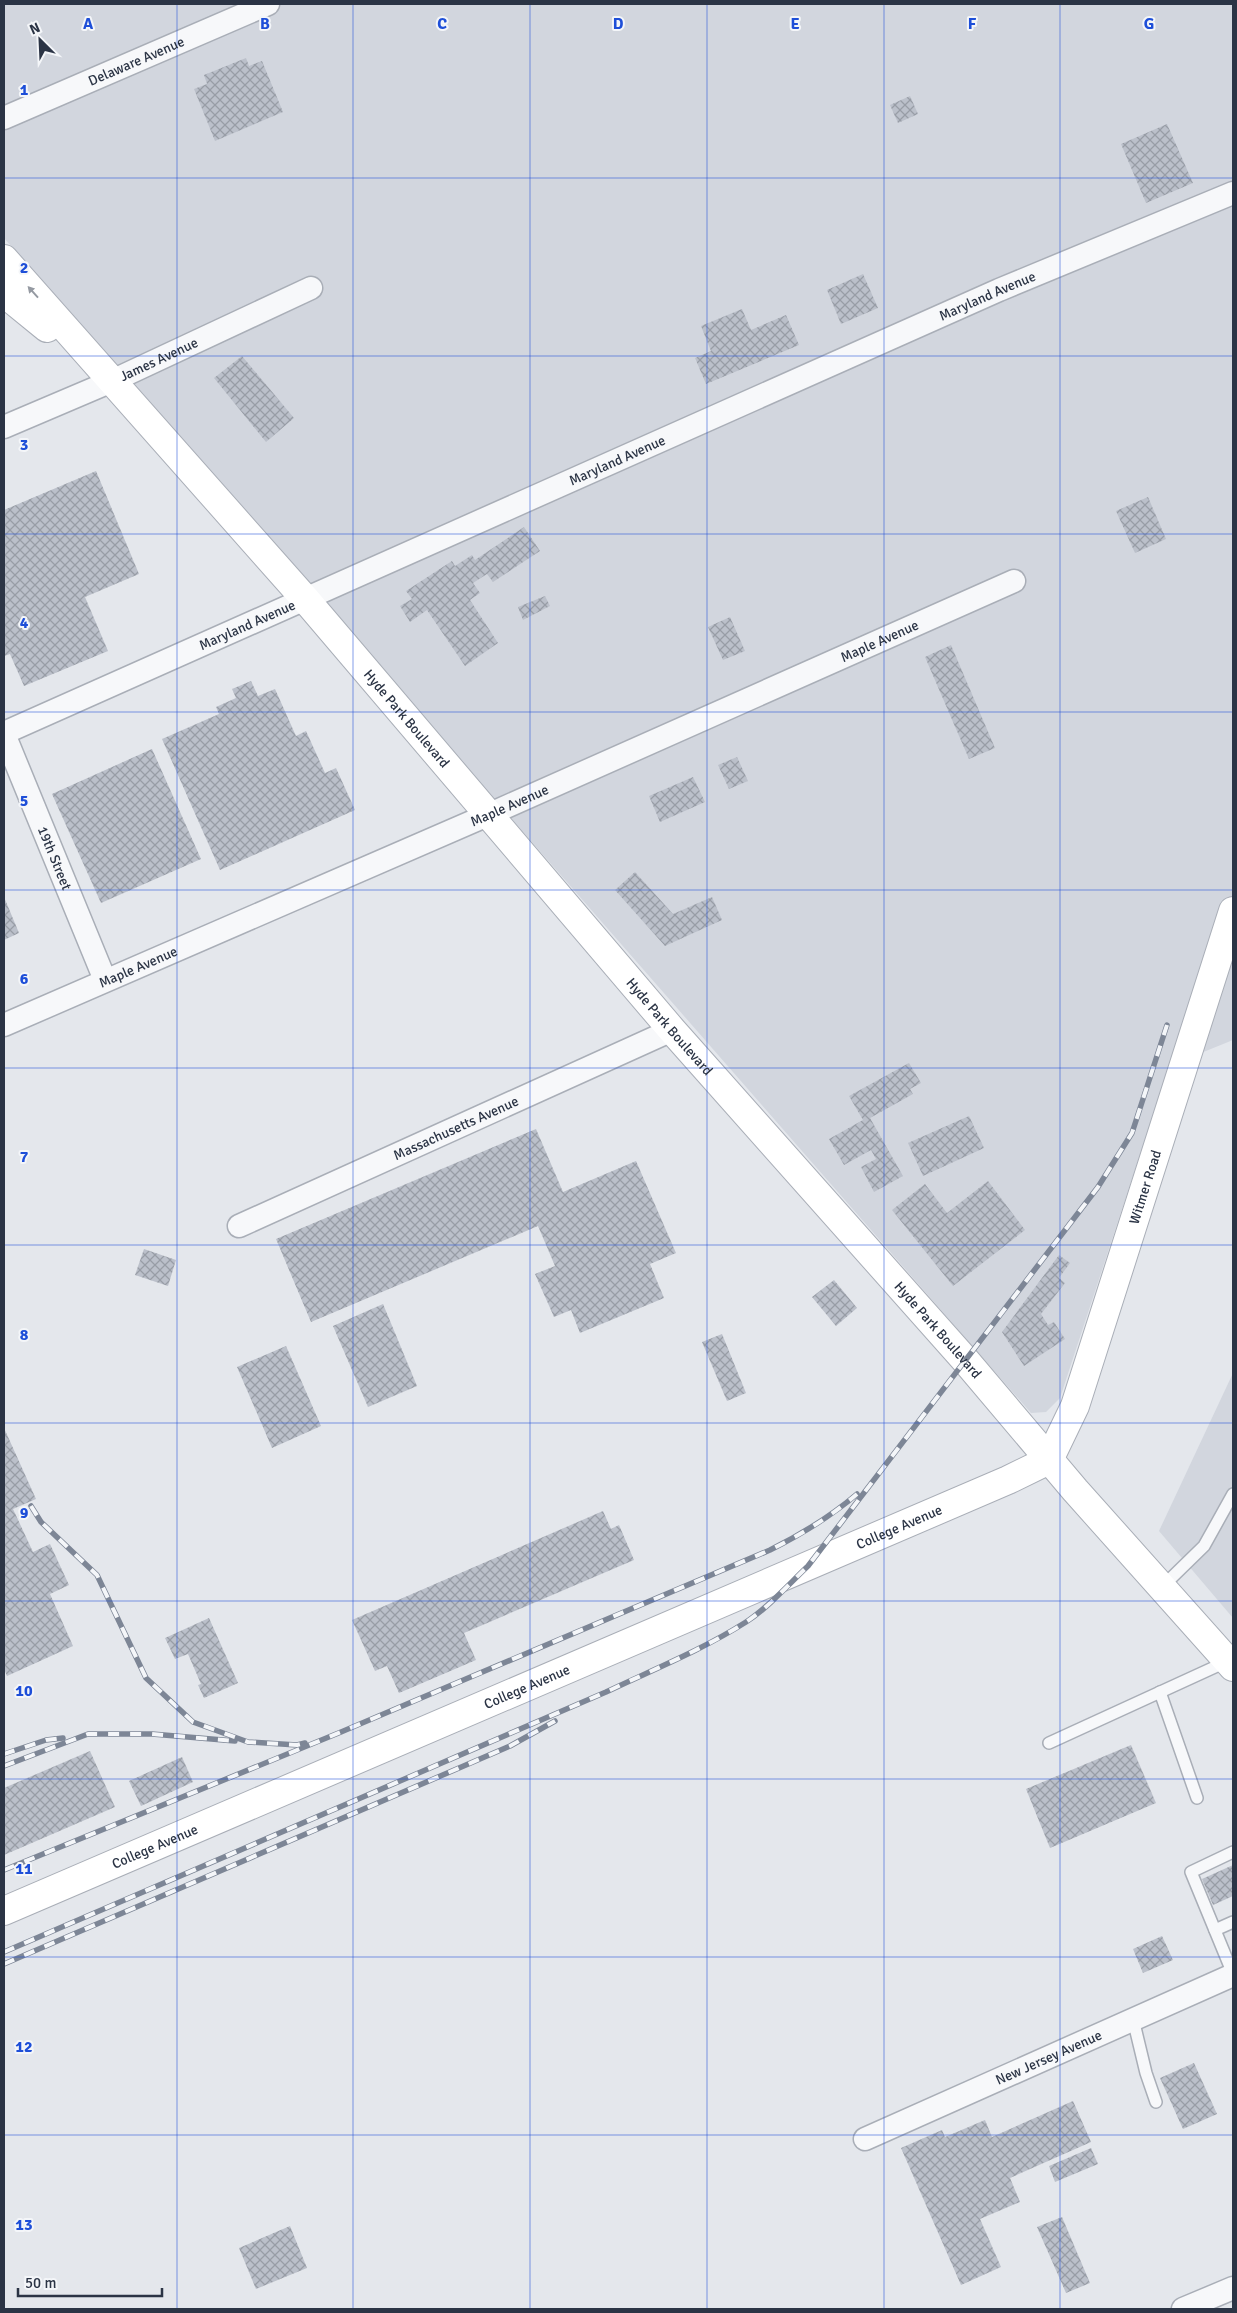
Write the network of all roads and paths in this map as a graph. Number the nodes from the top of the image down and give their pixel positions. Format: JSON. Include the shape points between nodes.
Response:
{"nodes":[{"id":1,"x":268,"y":4,"type":"edge"},
{"id":2,"x":4,"y":118,"type":"edge"},
{"id":3,"x":1233,"y":192,"type":"edge"},
{"id":4,"x":4,"y":259,"type":"edge"},
{"id":5,"x":311,"y":288,"type":"dead end"},
{"id":6,"x":4,"y":293,"type":"edge"},
{"id":7,"x":112,"y":381,"type":"junction"},
{"id":8,"x":4,"y":427,"type":"edge"},
{"id":9,"x":1014,"y":580,"type":"dead end"},
{"id":10,"x":306,"y":600,"type":"junction"},
{"id":11,"x":4,"y":734,"type":"edge"},
{"id":12,"x":490,"y":814,"type":"junction"},
{"id":13,"x":1233,"y":911,"type":"edge"},
{"id":14,"x":105,"y":980,"type":"junction"},
{"id":15,"x":4,"y":1025,"type":"edge"},
{"id":16,"x":672,"y":1030,"type":"junction"},
{"id":17,"x":239,"y":1226,"type":"dead end"},
{"id":18,"x":1049,"y":1460,"type":"junction"},
{"id":19,"x":1233,"y":1494,"type":"edge"},
{"id":20,"x":1162,"y":1587,"type":"junction"},
{"id":21,"x":1231,"y":1664,"type":"edge"},
{"id":22,"x":1160,"y":1692,"type":"junction"},
{"id":23,"x":1049,"y":1743,"type":"dead end"},
{"id":24,"x":1197,"y":1798,"type":"dead end"},
{"id":25,"x":1233,"y":1852,"type":"edge"},
{"id":26,"x":4,"y":1911,"type":"edge"},
{"id":27,"x":1233,"y":1922,"type":"edge"},
{"id":28,"x":1215,"y":1930,"type":"junction"},
{"id":29,"x":1233,"y":1974,"type":"edge"},
{"id":30,"x":1133,"y":2020,"type":"junction"},
{"id":31,"x":1156,"y":2102,"type":"dead end"},
{"id":32,"x":864,"y":2139,"type":"dead end"},
{"id":33,"x":1233,"y":2288,"type":"edge"},
{"id":34,"x":1183,"y":2309,"type":"edge"}],
"edges":[{"from":1,"to":2,"type":"street","name":"Delaware Avenue"},
{"from":3,"to":10,"type":"street","name":"Maryland Avenue","via":[[999,290]]},
{"from":7,"to":4,"type":"main road","name":"Hyde Park Boulevard","one_way":true},
{"from":5,"to":7,"type":"street","name":"James Avenue"},
{"from":6,"to":7,"type":"main road","name":"Hyde Park Boulevard"},
{"from":7,"to":8,"type":"street","name":"James Avenue"},
{"from":7,"to":10,"type":"main road","name":"Hyde Park Boulevard"},
{"from":9,"to":12,"type":"street","name":"Maple Avenue"},
{"from":10,"to":11,"type":"street","name":"Maryland Avenue"},
{"from":10,"to":12,"type":"main road","name":"Hyde Park Boulevard"},
{"from":11,"to":14,"type":"street","name":"19th Street"},
{"from":12,"to":14,"type":"street","name":"Maple Avenue"},
{"from":12,"to":16,"type":"main road","name":"Hyde Park Boulevard"},
{"from":13,"to":18,"type":"main road","name":"Witmer Road","via":[[1075,1406]]},
{"from":14,"to":15,"type":"street","name":"Maple Avenue"},
{"from":16,"to":17,"type":"street","name":"Massachusetts Avenue"},
{"from":16,"to":18,"type":"main road","name":"Hyde Park Boulevard","via":[[966,1361]]},
{"from":18,"to":20,"type":"main road","name":"Hyde Park Boulevard"},
{"from":18,"to":26,"type":"main road","name":"College Avenue"},
{"from":19,"to":20,"type":"lane","via":[[1204,1546]]},
{"from":20,"to":21,"type":"main road","name":"Hyde Park Boulevard"},
{"from":21,"to":22,"type":"lane"},
{"from":22,"to":23,"type":"lane"},
{"from":22,"to":24,"type":"lane"},
{"from":25,"to":28,"type":"lane","via":[[1191,1872]]},
{"from":27,"to":28,"type":"lane"},
{"from":28,"to":29,"type":"lane"},
{"from":29,"to":30,"type":"street","name":"New Jersey Avenue"},
{"from":30,"to":31,"type":"lane"},
{"from":30,"to":32,"type":"street","name":"New Jersey Avenue"},
{"from":33,"to":34,"type":"street"}]}
